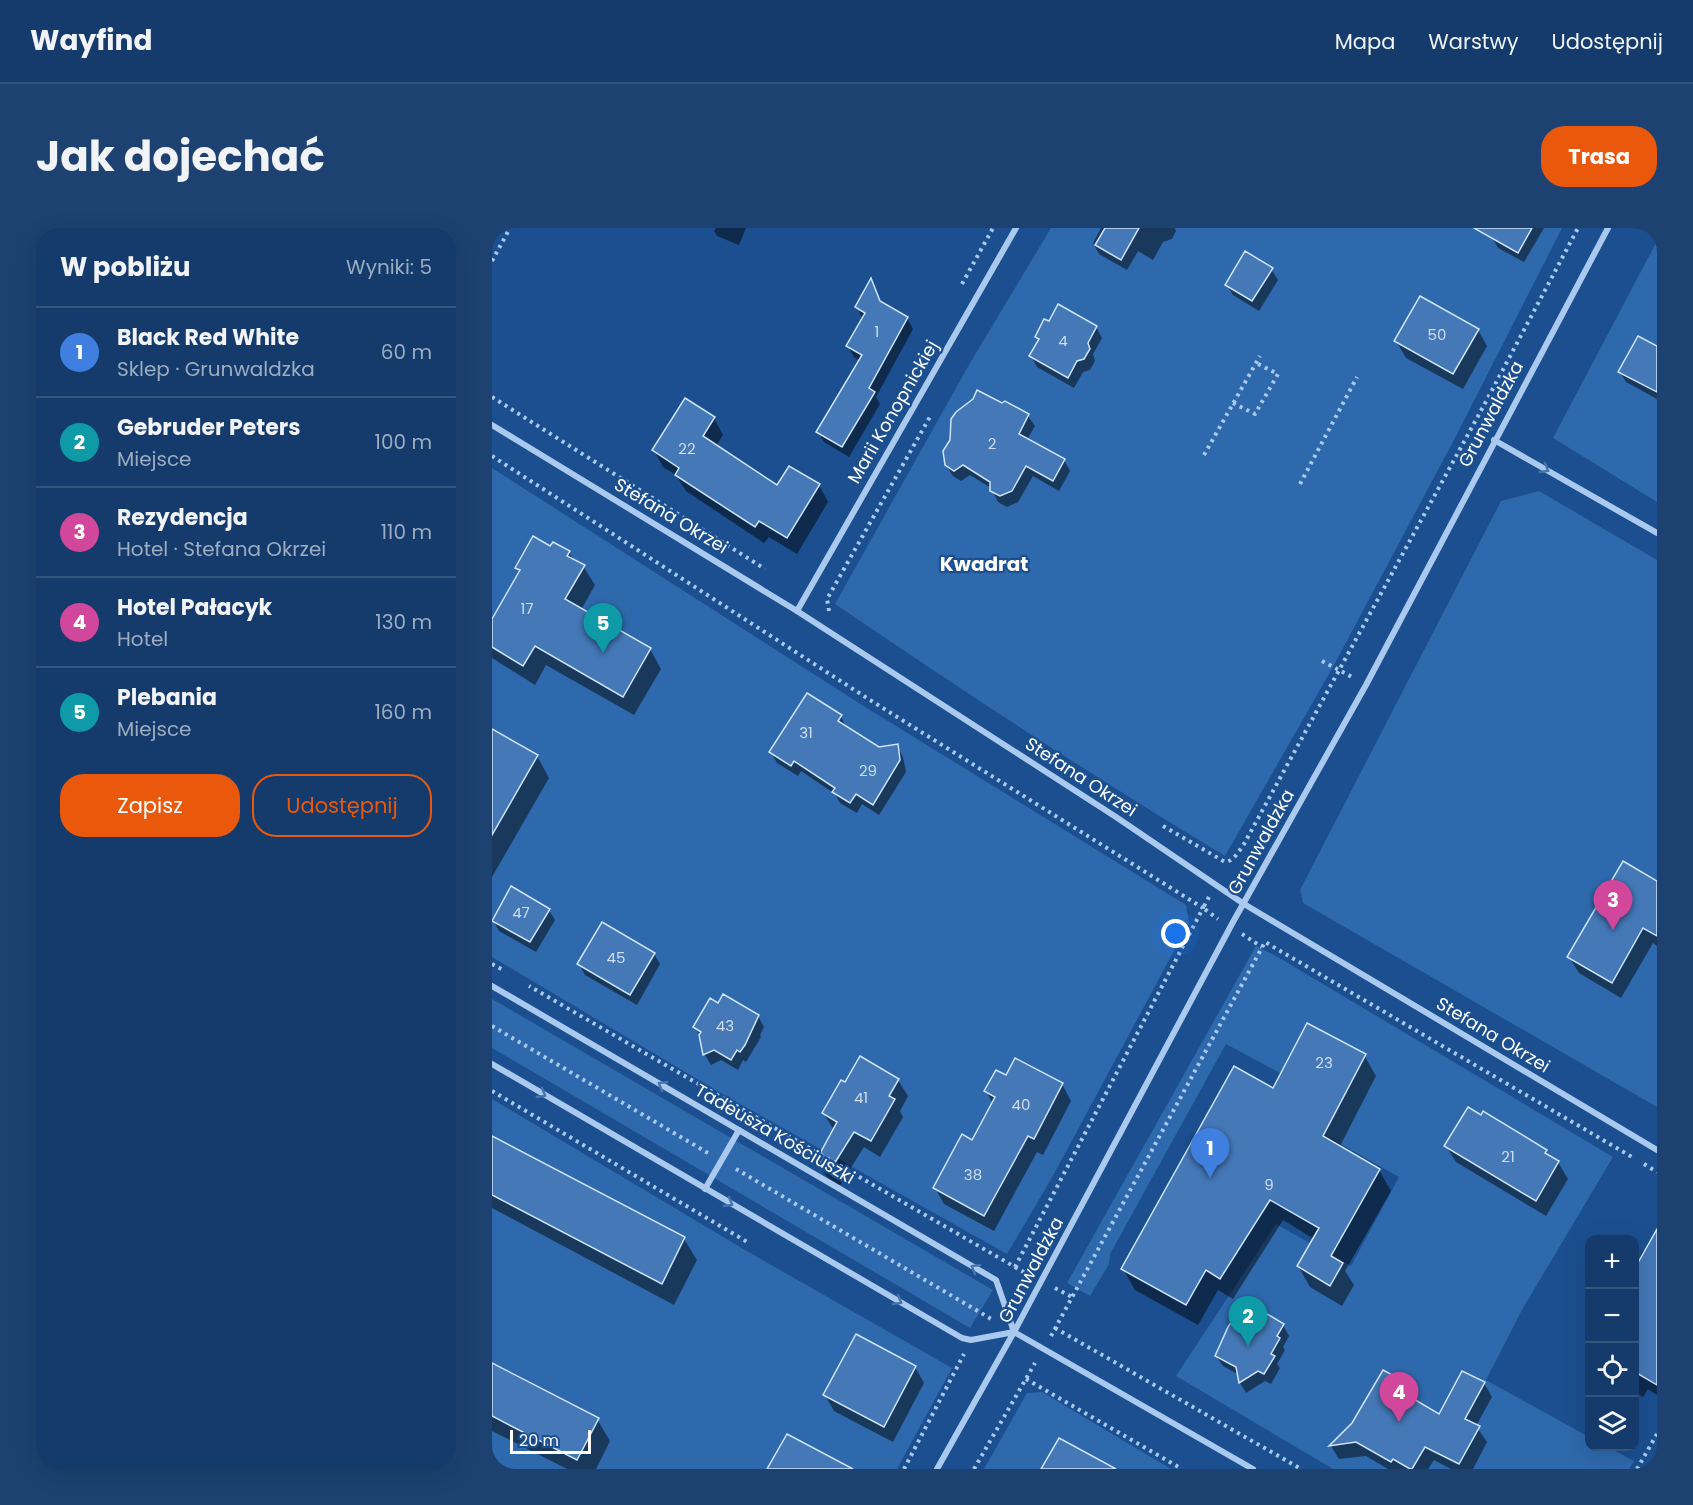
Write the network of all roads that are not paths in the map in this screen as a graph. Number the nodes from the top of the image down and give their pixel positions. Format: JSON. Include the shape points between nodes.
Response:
{"nodes":[{"id":1,"x":1016,"y":228,"type":"edge"},
{"id":2,"x":1608,"y":228,"type":"edge"},
{"id":3,"x":492,"y":425,"type":"edge"},
{"id":4,"x":1494,"y":440,"type":"junction"},
{"id":5,"x":1657,"y":533,"type":"edge"},
{"id":6,"x":797,"y":610,"type":"junction"},
{"id":7,"x":1244,"y":904,"type":"junction"},
{"id":8,"x":492,"y":986,"type":"edge"},
{"id":9,"x":492,"y":1064,"type":"edge"},
{"id":10,"x":739,"y":1130,"type":"junction"},
{"id":11,"x":1657,"y":1149,"type":"edge"},
{"id":12,"x":705,"y":1189,"type":"junction"},
{"id":13,"x":1014,"y":1332,"type":"junction"},
{"id":14,"x":937,"y":1469,"type":"edge"},
{"id":15,"x":1253,"y":1469,"type":"edge"}],
"edges":[{"from":1,"to":6,"type":"street","name":"Marii Konopnickiej"},
{"from":2,"to":4,"type":"street","name":"Grunwaldzka"},
{"from":3,"to":6,"type":"street","name":"Stefana Okrzei"},
{"from":4,"to":5,"type":"street","one_way":true},
{"from":4,"to":7,"type":"street","name":"Grunwaldzka","via":[[1366,685]]},
{"from":6,"to":7,"type":"street","name":"Stefana Okrzei"},
{"from":7,"to":11,"type":"street","name":"Stefana Okrzei"},
{"from":7,"to":13,"type":"street","name":"Grunwaldzka"},
{"from":10,"to":8,"type":"street","name":"Tadeusza Kościuszki","one_way":true},
{"from":9,"to":12,"type":"street","one_way":true},
{"from":10,"to":12,"type":"street"},
{"from":13,"to":10,"type":"street","name":"Tadeusza Kościuszki","one_way":true,"via":[[996,1280]]},
{"from":12,"to":13,"type":"street","one_way":true,"via":[[962,1338],[971,1340]]},
{"from":13,"to":14,"type":"street","name":"Grunwaldzka"},
{"from":13,"to":15,"type":"street"}]}
